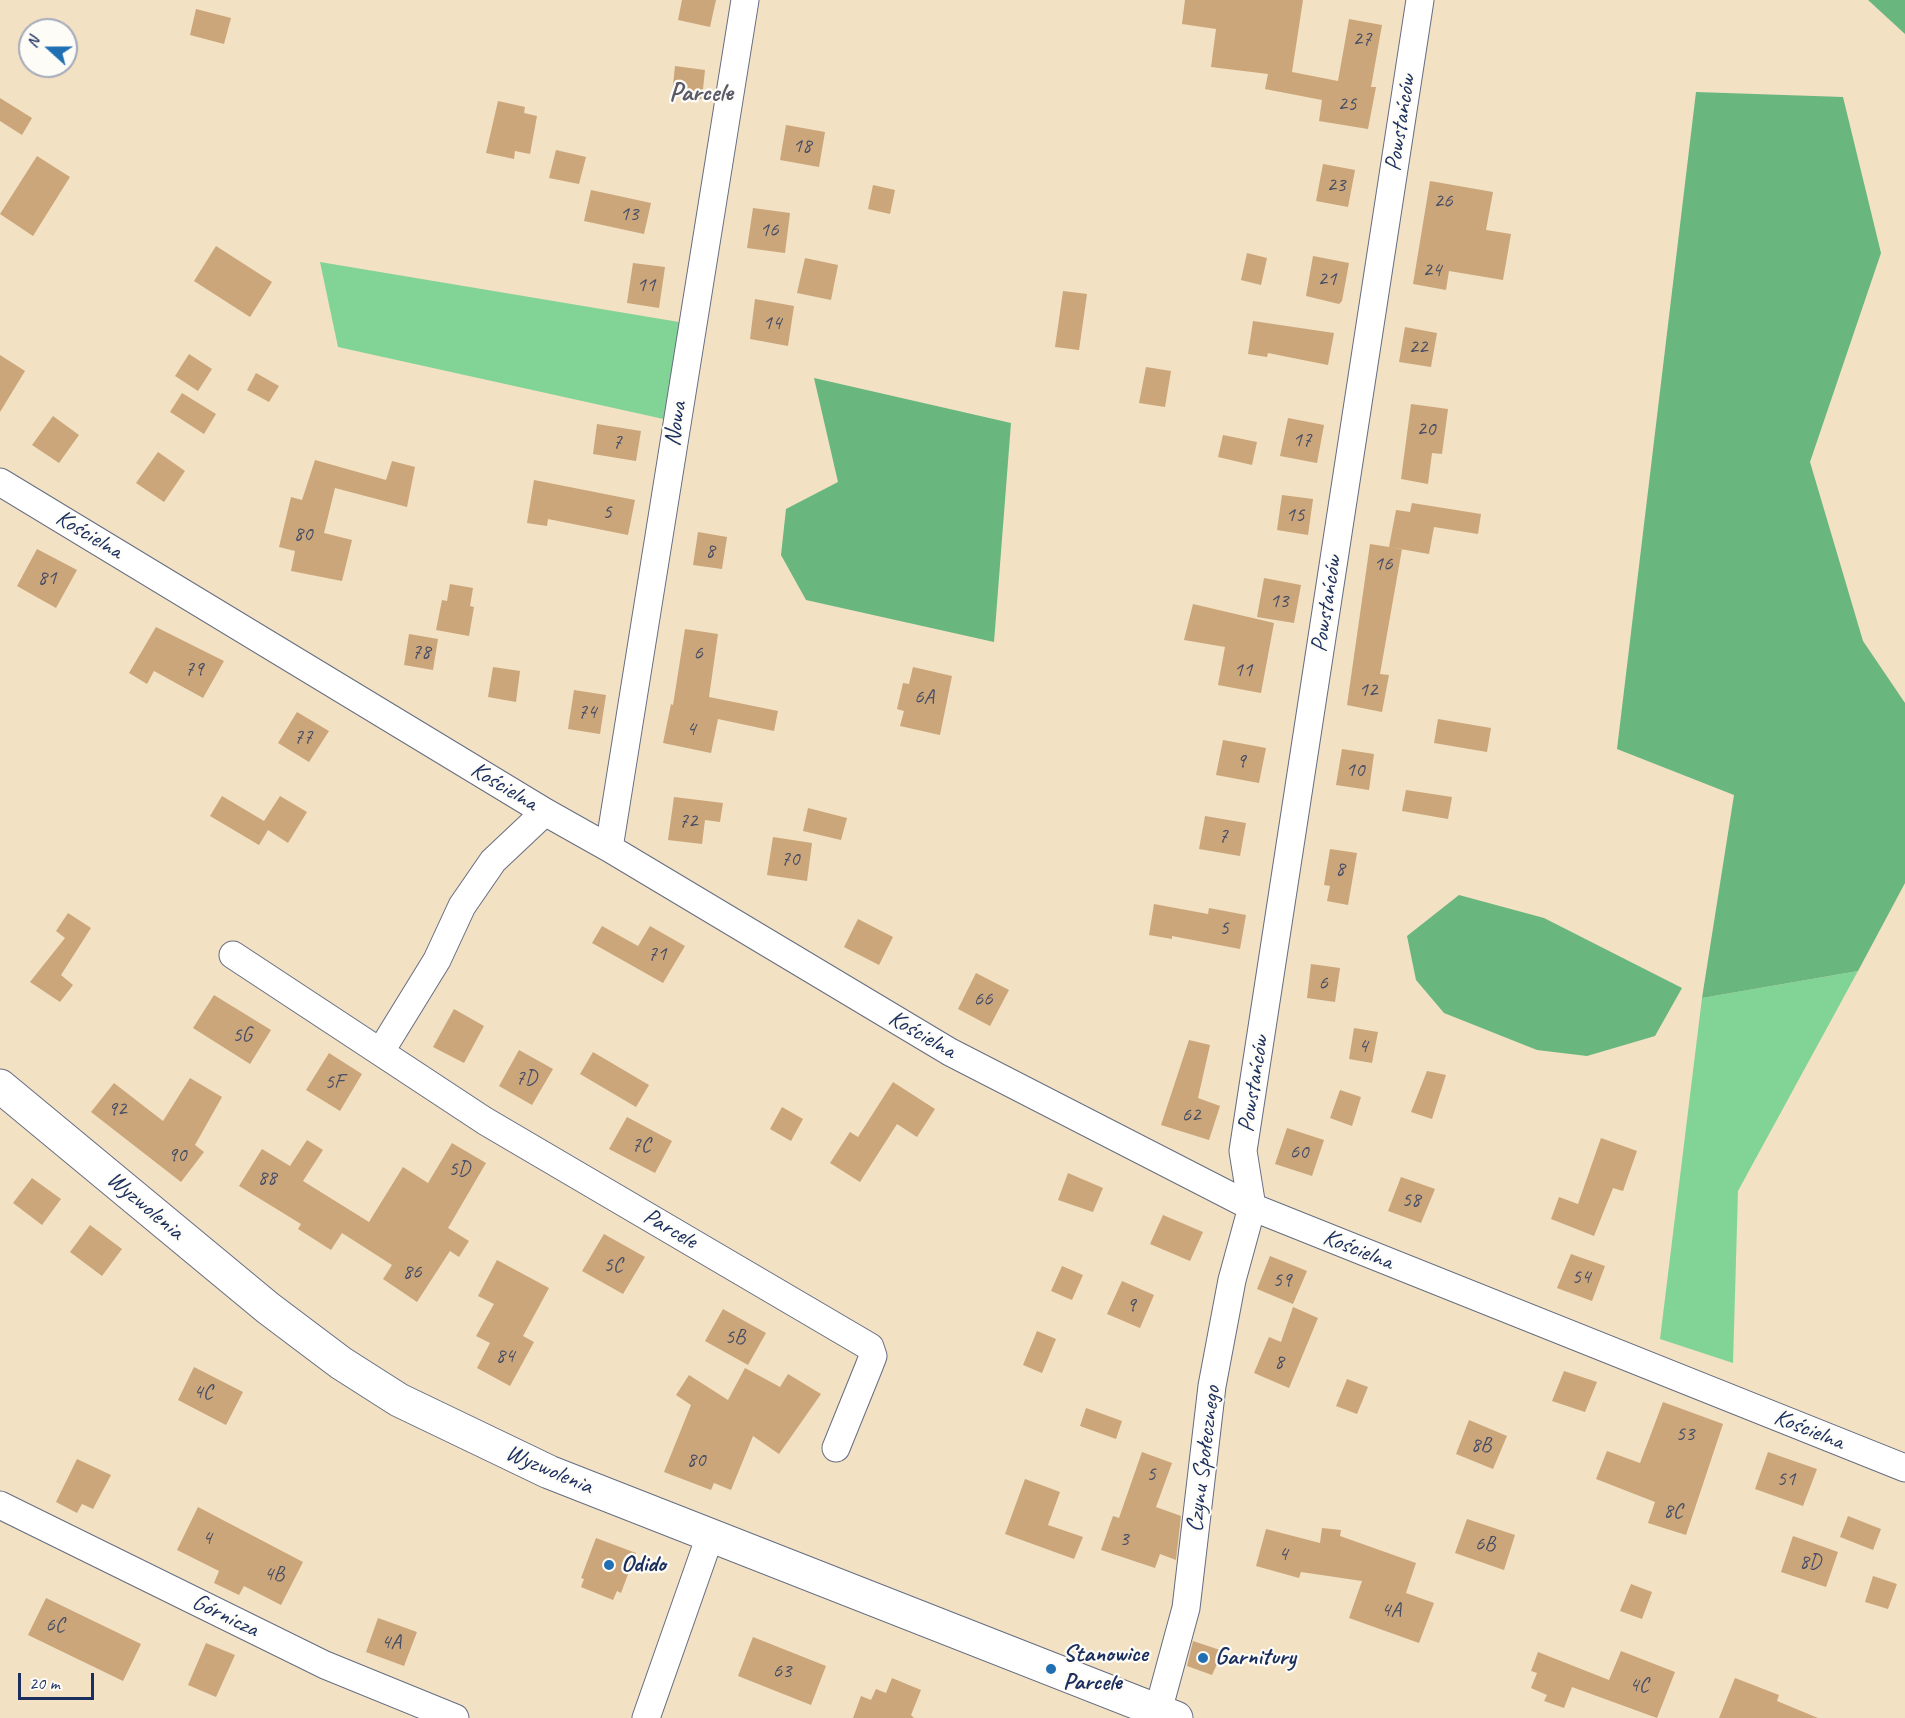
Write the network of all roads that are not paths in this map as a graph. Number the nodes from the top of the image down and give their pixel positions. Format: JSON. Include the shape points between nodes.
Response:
{"nodes":[{"id":1,"x":745,"y":0,"type":"edge"},
{"id":2,"x":1420,"y":0,"type":"edge"},
{"id":3,"x":0,"y":482,"type":"edge"},
{"id":4,"x":545,"y":812,"type":"junction"},
{"id":5,"x":609,"y":848,"type":"junction"},
{"id":6,"x":233,"y":955,"type":"dead end"},
{"id":7,"x":381,"y":1051,"type":"junction"},
{"id":8,"x":0,"y":1086,"type":"edge"},
{"id":9,"x":1252,"y":1207,"type":"junction"},
{"id":10,"x":836,"y":1448,"type":"dead end"},
{"id":11,"x":1905,"y":1468,"type":"edge"},
{"id":12,"x":0,"y":1505,"type":"edge"},
{"id":13,"x":710,"y":1536,"type":"junction"},
{"id":14,"x":1167,"y":1714,"type":"edge"},
{"id":15,"x":455,"y":1718,"type":"edge"},
{"id":16,"x":646,"y":1718,"type":"edge"}],
"edges":[{"from":1,"to":5,"type":"street","name":"Nowa"},
{"from":2,"to":9,"type":"street","name":"Powstańców","via":[[1243,1151]]},
{"from":3,"to":4,"type":"street","name":"Kościelna"},
{"from":4,"to":5,"type":"street","name":"Kościelna"},
{"from":4,"to":7,"type":"street","via":[[493,861],[474,888],[437,960]]},
{"from":5,"to":9,"type":"street","name":"Kościelna","via":[[950,1052]]},
{"from":6,"to":7,"type":"street","name":"Parcele"},
{"from":7,"to":10,"type":"street","name":"Parcele","via":[[485,1121],[870,1347],[873,1356]]},
{"from":8,"to":13,"type":"main road","name":"Wyzwolenia","via":[[268,1308],[399,1400],[549,1472]]},
{"from":9,"to":11,"type":"street","name":"Kościelna"},
{"from":9,"to":14,"type":"street","name":"Czynu Społecznego","via":[[1232,1280],[1212,1386],[1186,1608]]},
{"from":12,"to":15,"type":"street","name":"Górnicza","via":[[325,1665]]},
{"from":13,"to":14,"type":"main road","name":"Wyzwolenia"},
{"from":13,"to":16,"type":"street"}]}
